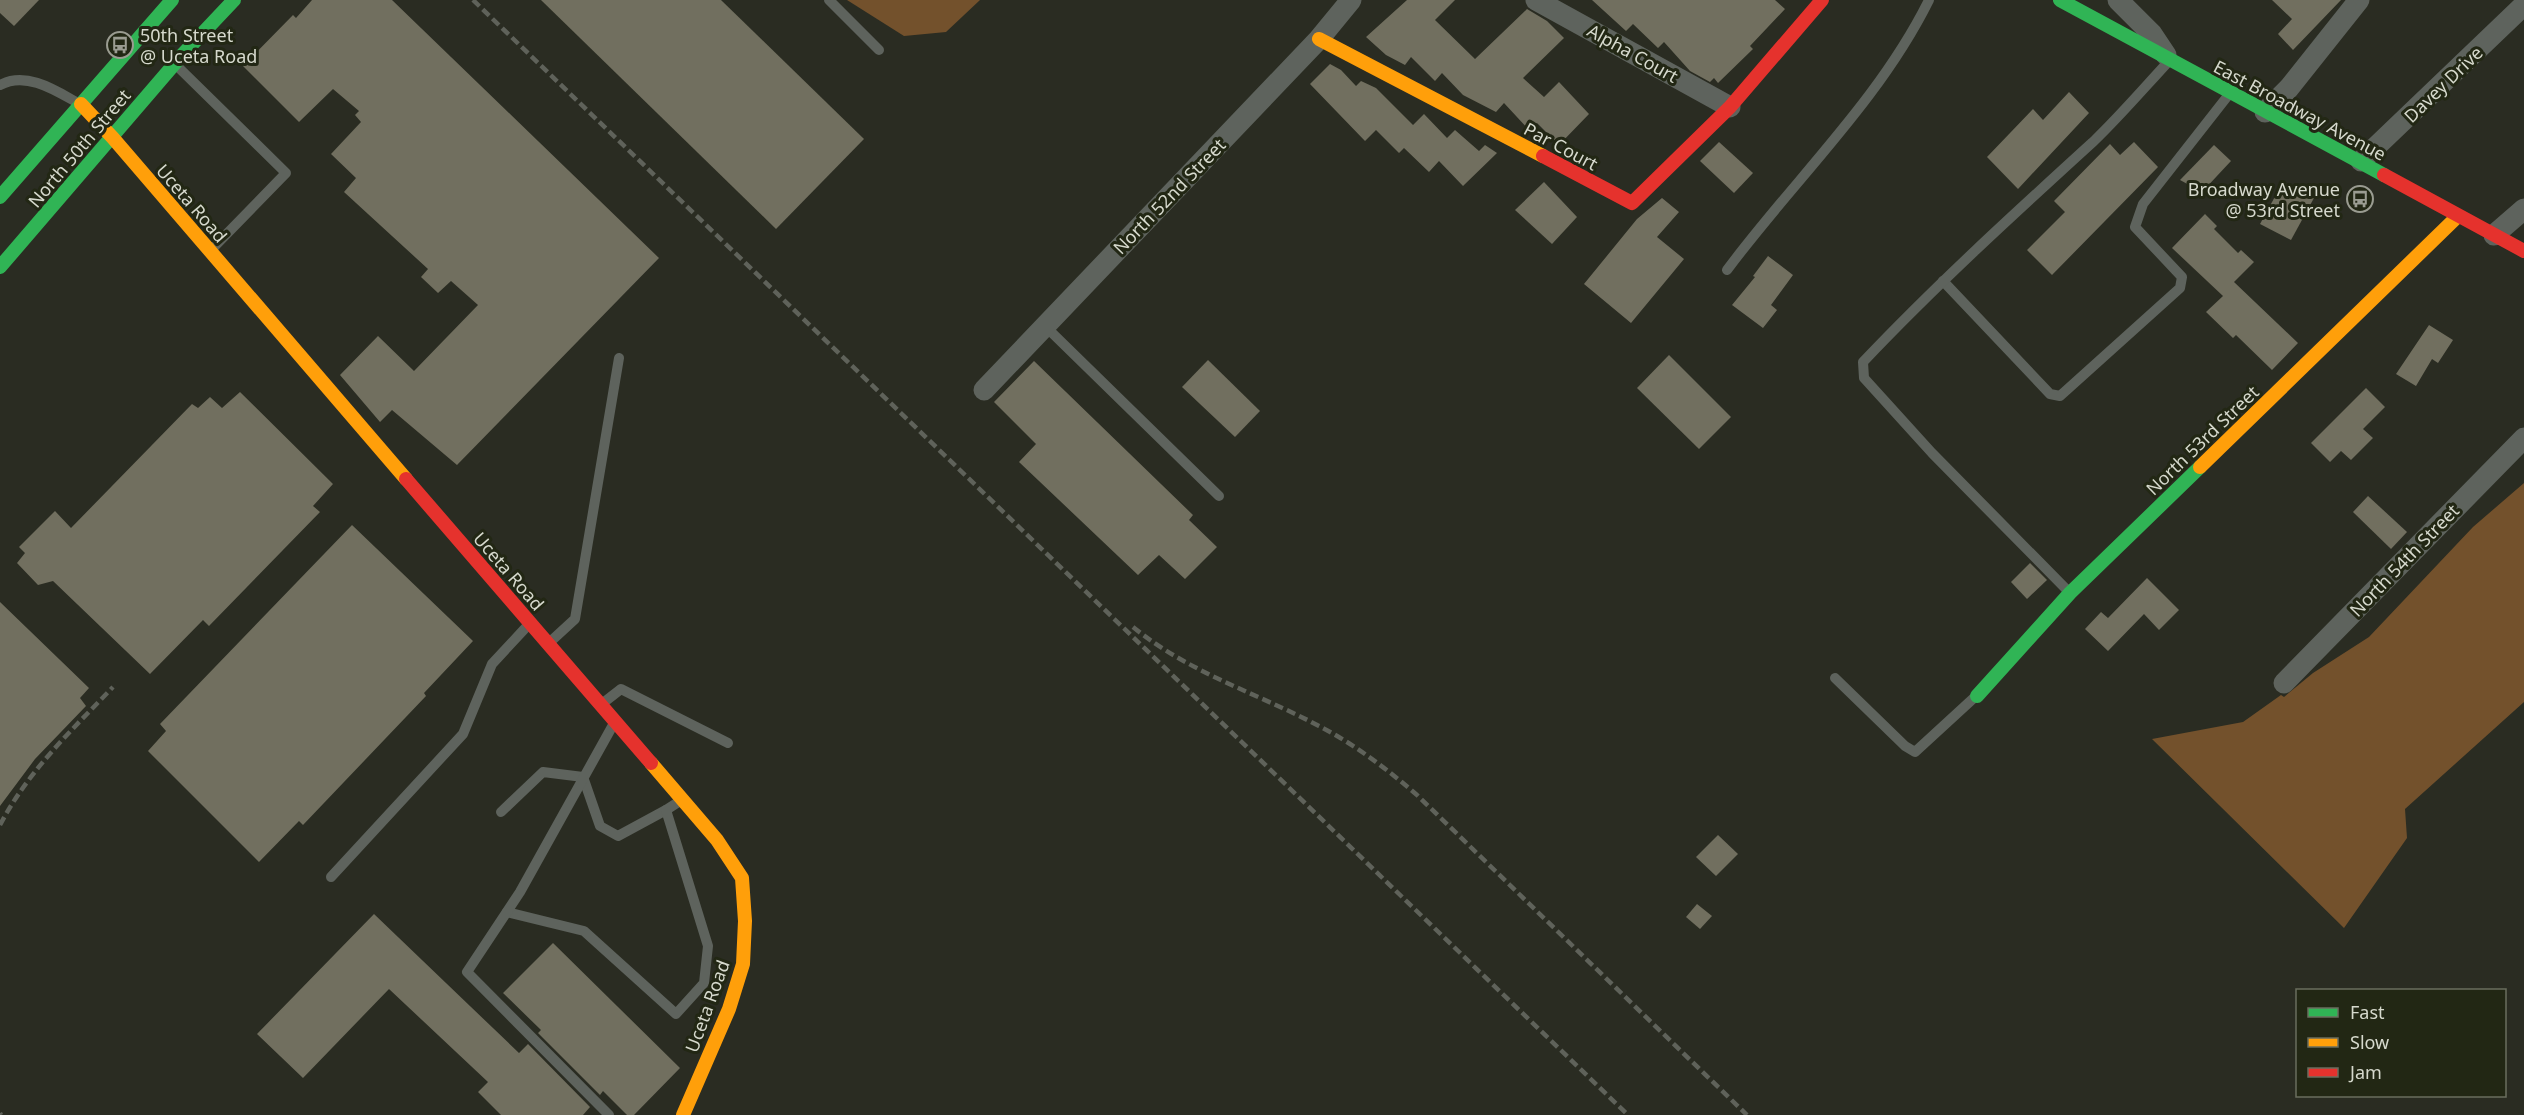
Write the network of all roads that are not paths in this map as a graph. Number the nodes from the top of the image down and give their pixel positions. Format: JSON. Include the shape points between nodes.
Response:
{"nodes":[{"id":1,"x":172,"y":0,"type":"edge"},
{"id":2,"x":234,"y":0,"type":"edge"},
{"id":3,"x":829,"y":0,"type":"edge"},
{"id":4,"x":1351,"y":0,"type":"edge"},
{"id":5,"x":1536,"y":0,"type":"edge"},
{"id":6,"x":1822,"y":0,"type":"edge"},
{"id":7,"x":1929,"y":0,"type":"edge"},
{"id":8,"x":2060,"y":0,"type":"edge"},
{"id":9,"x":2118,"y":0,"type":"edge"},
{"id":10,"x":2360,"y":0,"type":"edge"},
{"id":11,"x":2524,"y":5,"type":"edge"},
{"id":12,"x":1319,"y":39,"type":"junction"},
{"id":13,"x":879,"y":50,"type":"dead end"},
{"id":14,"x":2169,"y":61,"type":"junction"},
{"id":15,"x":175,"y":64,"type":"junction"},
{"id":16,"x":0,"y":85,"type":"edge"},
{"id":17,"x":2231,"y":93,"type":"junction"},
{"id":18,"x":81,"y":104,"type":"junction"},
{"id":19,"x":1730,"y":107,"type":"junction"},
{"id":20,"x":2265,"y":112,"type":"junction"},
{"id":21,"x":112,"y":138,"type":"junction"},
{"id":22,"x":2361,"y":161,"type":"junction"},
{"id":23,"x":0,"y":197,"type":"edge"},
{"id":24,"x":2524,"y":209,"type":"edge"},
{"id":25,"x":2458,"y":216,"type":"junction"},
{"id":26,"x":2494,"y":235,"type":"junction"},
{"id":27,"x":210,"y":251,"type":"junction"},
{"id":28,"x":2524,"y":251,"type":"edge"},
{"id":29,"x":0,"y":267,"type":"edge"},
{"id":30,"x":1727,"y":270,"type":"dead end"},
{"id":31,"x":1942,"y":281,"type":"junction"},
{"id":32,"x":1045,"y":326,"type":"junction"},
{"id":33,"x":619,"y":358,"type":"dead end"},
{"id":34,"x":984,"y":390,"type":"dead end"},
{"id":35,"x":2524,"y":438,"type":"edge"},
{"id":36,"x":1219,"y":496,"type":"dead end"},
{"id":37,"x":2070,"y":593,"type":"junction"},
{"id":38,"x":530,"y":623,"type":"junction"},
{"id":39,"x":548,"y":644,"type":"junction"},
{"id":40,"x":1835,"y":678,"type":"dead end"},
{"id":41,"x":2284,"y":683,"type":"dead end"},
{"id":42,"x":1977,"y":696,"type":"joint"},
{"id":43,"x":601,"y":705,"type":"junction"},
{"id":44,"x":615,"y":722,"type":"junction"},
{"id":45,"x":728,"y":743,"type":"dead end"},
{"id":46,"x":583,"y":777,"type":"junction"},
{"id":47,"x":682,"y":800,"type":"junction"},
{"id":48,"x":666,"y":810,"type":"junction"},
{"id":49,"x":501,"y":812,"type":"dead end"},
{"id":50,"x":331,"y":877,"type":"dead end"},
{"id":51,"x":507,"y":912,"type":"junction"},
{"id":52,"x":609,"y":1115,"type":"edge"},
{"id":53,"x":683,"y":1115,"type":"edge"}],
"edges":[{"from":1,"to":18,"type":"street","name":"North 50th Street"},
{"from":2,"to":15,"type":"street","name":"North 50th Street"},
{"from":3,"to":13,"type":"lane"},
{"from":4,"to":12,"type":"street","name":"North 52nd Street"},
{"from":5,"to":19,"type":"street","name":"Alpha Court"},
{"from":6,"to":19,"type":"street","name":"Par Court"},
{"from":7,"to":30,"type":"lane","via":[[1917,24],[1849,123]]},
{"from":8,"to":14,"type":"street","name":"East Broadway Avenue"},
{"from":9,"to":14,"type":"street","via":[[2152,34]]},
{"from":10,"to":20,"type":"street"},
{"from":11,"to":22,"type":"street","name":"Davey Drive"},
{"from":12,"to":19,"type":"street","name":"Par Court","via":[[1632,203]]},
{"from":12,"to":32,"type":"street","name":"North 52nd Street"},
{"from":14,"to":17,"type":"street","name":"East Broadway Avenue"},
{"from":14,"to":31,"type":"lane","via":[[2094,140]]},
{"from":15,"to":21,"type":"street","name":"North 50th Street"},
{"from":15,"to":27,"type":"lane","via":[[286,173]]},
{"from":16,"to":18,"type":"lane","via":[[27,80]]},
{"from":17,"to":20,"type":"street","name":"East Broadway Avenue"},
{"from":17,"to":31,"type":"lane","via":[[2143,204],[2135,227],[2182,277],[2180,288],[2060,396],[2050,394]]},
{"from":18,"to":21,"type":"street","name":"Uceta Road"},
{"from":18,"to":23,"type":"street","name":"North 50th Street"},
{"from":20,"to":22,"type":"street","name":"East Broadway Avenue"},
{"from":21,"to":27,"type":"street","name":"Uceta Road"},
{"from":21,"to":29,"type":"street","name":"North 50th Street"},
{"from":22,"to":25,"type":"street","name":"East Broadway Avenue"},
{"from":24,"to":26,"type":"street"},
{"from":25,"to":26,"type":"street","name":"East Broadway Avenue"},
{"from":25,"to":37,"type":"street","name":"North 53rd Street"},
{"from":26,"to":28,"type":"street","name":"East Broadway Avenue"},
{"from":27,"to":38,"type":"street","name":"Uceta Road"},
{"from":31,"to":37,"type":"lane","via":[[1863,362],[1864,378]]},
{"from":32,"to":34,"type":"street","name":"North 52nd Street"},
{"from":32,"to":36,"type":"lane"},
{"from":33,"to":39,"type":"lane","via":[[575,619]]},
{"from":35,"to":41,"type":"street","name":"North 54th Street"},
{"from":37,"to":42,"type":"street","name":"North 53rd Street"},
{"from":38,"to":39,"type":"street","name":"Uceta Road"},
{"from":38,"to":50,"type":"lane","via":[[492,664],[463,734]]},
{"from":39,"to":43,"type":"street","name":"Uceta Road"},
{"from":40,"to":42,"type":"lane","via":[[1915,752]]},
{"from":43,"to":44,"type":"street","name":"Uceta Road"},
{"from":43,"to":45,"type":"lane","via":[[621,689]]},
{"from":44,"to":46,"type":"lane"},
{"from":44,"to":47,"type":"street","name":"Uceta Road"},
{"from":46,"to":48,"type":"lane","via":[[600,826],[618,836]]},
{"from":46,"to":49,"type":"lane","via":[[543,772]]},
{"from":46,"to":51,"type":"lane"},
{"from":47,"to":48,"type":"lane"},
{"from":47,"to":53,"type":"street","name":"Uceta Road","via":[[717,840],[742,878],[745,921],[743,964]]},
{"from":48,"to":51,"type":"lane","via":[[708,946],[704,983],[676,1014],[584,931]]},
{"from":51,"to":52,"type":"lane","via":[[467,972]]}]}
